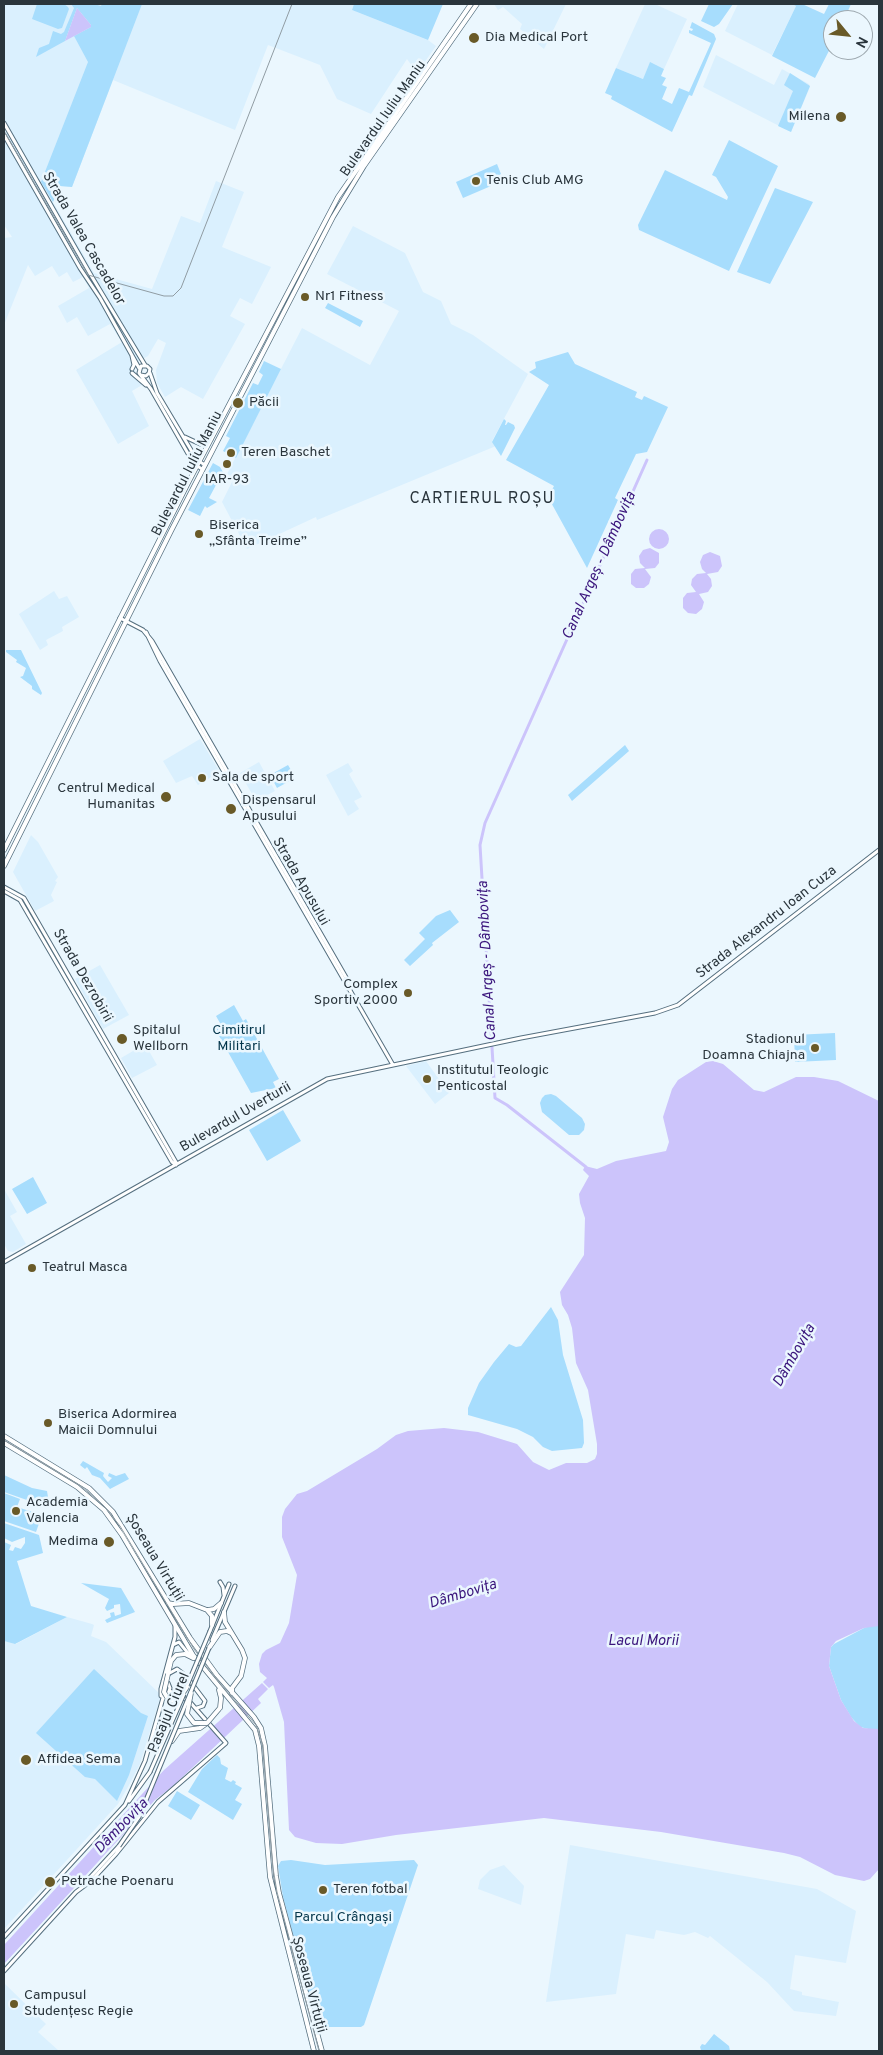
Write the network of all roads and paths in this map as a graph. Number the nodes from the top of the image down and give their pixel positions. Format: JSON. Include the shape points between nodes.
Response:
{"nodes":[{"id":1,"x":471,"y":4,"type":"edge"},
{"id":2,"x":477,"y":4,"type":"edge"},
{"id":3,"x":436,"y":59,"type":"junction"},
{"id":4,"x":4,"y":124,"type":"edge"},
{"id":5,"x":4,"y":135,"type":"edge"},
{"id":6,"x":17,"y":146,"type":"junction"},
{"id":7,"x":12,"y":150,"type":"junction"},
{"id":8,"x":362,"y":165,"type":"junction"},
{"id":9,"x":131,"y":350,"type":"junction"},
{"id":10,"x":145,"y":365,"type":"junction"},
{"id":11,"x":139,"y":368,"type":"junction"},
{"id":12,"x":150,"y":372,"type":"junction"},
{"id":13,"x":142,"y":375,"type":"junction"},
{"id":14,"x":151,"y":389,"type":"junction"},
{"id":15,"x":182,"y":435,"type":"junction"},
{"id":16,"x":213,"y":438,"type":"junction"},
{"id":17,"x":198,"y":464,"type":"junction"},
{"id":18,"x":204,"y":467,"type":"junction"},
{"id":19,"x":120,"y":618,"type":"junction"},
{"id":20,"x":125,"y":620,"type":"junction"},
{"id":21,"x":58,"y":742,"type":"junction"},
{"id":22,"x":64,"y":745,"type":"junction"},
{"id":23,"x":21,"y":815,"type":"junction"},
{"id":24,"x":27,"y":818,"type":"junction"},
{"id":25,"x":4,"y":850,"type":"edge"},
{"id":26,"x":879,"y":850,"type":"edge"},
{"id":27,"x":277,"y":861,"type":"junction"},
{"id":28,"x":4,"y":866,"type":"edge"},
{"id":29,"x":4,"y":888,"type":"edge"},
{"id":30,"x":337,"y":963,"type":"junction"},
{"id":31,"x":336,"y":968,"type":"junction"},
{"id":32,"x":350,"y":987,"type":"junction"},
{"id":33,"x":498,"y":1043,"type":"joint"},
{"id":34,"x":393,"y":1065,"type":"junction"},
{"id":35,"x":177,"y":1165,"type":"junction"},
{"id":36,"x":4,"y":1262,"type":"edge"},
{"id":37,"x":4,"y":1436,"type":"edge"},
{"id":38,"x":4,"y":1443,"type":"edge"},
{"id":39,"x":220,"y":1582,"type":"dead end"},
{"id":40,"x":229,"y":1584,"type":"dead end"},
{"id":41,"x":235,"y":1586,"type":"dead end"},
{"id":42,"x":222,"y":1601,"type":"junction"},
{"id":43,"x":168,"y":1603,"type":"junction"},
{"id":44,"x":182,"y":1604,"type":"junction"},
{"id":45,"x":207,"y":1610,"type":"junction"},
{"id":46,"x":224,"y":1612,"type":"junction"},
{"id":47,"x":177,"y":1618,"type":"junction"},
{"id":48,"x":212,"y":1625,"type":"junction"},
{"id":49,"x":175,"y":1626,"type":"junction"},
{"id":50,"x":233,"y":1635,"type":"junction"},
{"id":51,"x":172,"y":1645,"type":"junction"},
{"id":52,"x":209,"y":1648,"type":"junction"},
{"id":53,"x":192,"y":1655,"type":"junction"},
{"id":54,"x":196,"y":1660,"type":"junction"},
{"id":55,"x":168,"y":1674,"type":"junction"},
{"id":56,"x":221,"y":1680,"type":"junction"},
{"id":57,"x":163,"y":1681,"type":"junction"},
{"id":58,"x":236,"y":1682,"type":"junction"},
{"id":59,"x":217,"y":1685,"type":"junction"},
{"id":60,"x":187,"y":1686,"type":"junction"},
{"id":61,"x":170,"y":1691,"type":"junction"},
{"id":62,"x":191,"y":1693,"type":"junction"},
{"id":63,"x":232,"y":1693,"type":"junction"},
{"id":64,"x":163,"y":1698,"type":"junction"},
{"id":65,"x":232,"y":1703,"type":"junction"},
{"id":66,"x":196,"y":1708,"type":"junction"},
{"id":67,"x":220,"y":1709,"type":"junction"},
{"id":68,"x":207,"y":1723,"type":"junction"},
{"id":69,"x":169,"y":1745,"type":"junction"},
{"id":70,"x":125,"y":1805,"type":"junction"},
{"id":71,"x":76,"y":1892,"type":"junction"},
{"id":72,"x":4,"y":1937,"type":"edge"},
{"id":73,"x":4,"y":1971,"type":"edge"},
{"id":74,"x":314,"y":2051,"type":"edge"},
{"id":75,"x":322,"y":2051,"type":"edge"}],
"edges":[{"from":1,"to":3,"type":"main road","name":"Bulevardul Iuliu Maniu"},
{"from":2,"to":3,"type":"main road","name":"Bulevardul Iuliu Maniu"},
{"from":3,"to":8,"type":"main road","name":"Bulevardul Iuliu Maniu"},
{"from":4,"to":6,"type":"main road","name":"Strada Valea Cascadelor"},
{"from":5,"to":7,"type":"main road","name":"Strada Valea Cascadelor"},
{"from":6,"to":7,"type":"main road"},
{"from":6,"to":10,"type":"main road","name":"Strada Valea Cascadelor"},
{"from":7,"to":9,"type":"main road","name":"Strada Valea Cascadelor"},
{"from":8,"to":16,"type":"main road","name":"Bulevardul Iuliu Maniu","via":[[340,193]]},
{"from":8,"to":18,"type":"main road","name":"Bulevardul Iuliu Maniu"},
{"from":9,"to":11,"type":"main road","name":"Strada Valea Cascadelor"},
{"from":9,"to":14,"type":"main road","via":[[132,371]]},
{"from":10,"to":11,"type":"main road"},
{"from":10,"to":12,"type":"main road"},
{"from":11,"to":13,"type":"main road"},
{"from":12,"to":13,"type":"main road"},
{"from":12,"to":15,"type":"main road","via":[[154,387]]},
{"from":13,"to":14,"type":"main road"},
{"from":14,"to":17,"type":"main road"},
{"from":15,"to":16,"type":"main road","via":[[200,444]]},
{"from":15,"to":17,"type":"main road"},
{"from":16,"to":17,"type":"main road","name":"Bulevardul Iuliu Maniu"},
{"from":17,"to":18,"type":"main road"},
{"from":17,"to":19,"type":"main road","name":"Bulevardul Iuliu Maniu"},
{"from":18,"to":20,"type":"main road","name":"Bulevardul Iuliu Maniu"},
{"from":19,"to":20,"type":"main road","name":"Strada Apusului"},
{"from":19,"to":21,"type":"main road","name":"Bulevardul Iuliu Maniu"},
{"from":20,"to":22,"type":"main road","name":"Bulevardul Iuliu Maniu"},
{"from":20,"to":27,"type":"main road","name":"Strada Apusului","via":[[146,632]]},
{"from":21,"to":22,"type":"main road"},
{"from":21,"to":23,"type":"main road","name":"Bulevardul Iuliu Maniu"},
{"from":22,"to":24,"type":"main road","name":"Bulevardul Iuliu Maniu"},
{"from":23,"to":24,"type":"main road"},
{"from":23,"to":25,"type":"main road","name":"Bulevardul Iuliu Maniu"},
{"from":24,"to":28,"type":"main road","name":"Bulevardul Iuliu Maniu"},
{"from":26,"to":33,"type":"main road","name":"Strada Alexandru Ioan Cuza","via":[[689,998],[667,1009]]},
{"from":27,"to":30,"type":"main road","name":"Strada Apusului"},
{"from":27,"to":31,"type":"main road","name":"Strada Apusului"},
{"from":29,"to":35,"type":"main road","name":"Strada Dezrobirii","via":[[24,898]]},
{"from":30,"to":31,"type":"main road"},
{"from":30,"to":32,"type":"main road","name":"Strada Apusului"},
{"from":31,"to":32,"type":"main road","name":"Strada Apusului"},
{"from":32,"to":34,"type":"main road","name":"Strada Apusului"},
{"from":33,"to":34,"type":"main road","name":"Bulevardul Uverturii"},
{"from":34,"to":35,"type":"main road","name":"Bulevardul Uverturii","via":[[322,1081]]},
{"from":35,"to":36,"type":"main road","name":"Bulevardul Uverturii"},
{"from":37,"to":43,"type":"main road","name":"Șoseaua Virtuții","via":[[89,1488],[114,1512]]},
{"from":38,"to":49,"type":"main road","name":"Șoseaua Virtuții","via":[[77,1487],[104,1510]]},
{"from":39,"to":42,"type":"main road","via":[[224,1590]]},
{"from":40,"to":42,"type":"main road","name":"Pasajul Ciurel"},
{"from":41,"to":46,"type":"main road","name":"Pasajul Ciurel"},
{"from":42,"to":45,"type":"main road","via":[[214,1609]]},
{"from":42,"to":48,"type":"main road","name":"Pasajul Ciurel"},
{"from":43,"to":44,"type":"main road"},
{"from":43,"to":47,"type":"main road","name":"Șoseaua Virtuții"},
{"from":44,"to":45,"type":"main road","via":[[189,1603]]},
{"from":44,"to":47,"type":"main road","via":[[177,1610]]},
{"from":45,"to":48,"type":"main road","via":[[212,1616]]},
{"from":46,"to":50,"type":"main road"},
{"from":46,"to":52,"type":"main road","name":"Pasajul Ciurel"},
{"from":47,"to":56,"type":"main road","name":"Șoseaua Virtuții"},
{"from":48,"to":60,"type":"main road","name":"Pasajul Ciurel","bridge":true},
{"from":49,"to":51,"type":"main road"},
{"from":49,"to":53,"type":"main road","name":"Șoseaua Virtuții"},
{"from":50,"to":52,"type":"main road","via":[[220,1632]]},
{"from":50,"to":58,"type":"main road","via":[[245,1658],[241,1676]]},
{"from":51,"to":53,"type":"main road","via":[[179,1642]]},
{"from":51,"to":57,"type":"main road"},
{"from":52,"to":62,"type":"main road","name":"Pasajul Ciurel","bridge":true},
{"from":53,"to":54,"type":"main road","name":"Șoseaua Virtuții"},
{"from":54,"to":55,"type":"main road","via":[[186,1654],[177,1655],[171,1661]]},
{"from":54,"to":59,"type":"main road","name":"Șoseaua Virtuții"},
{"from":55,"to":60,"type":"main road","bridge":true,"via":[[164,1692],[168,1699],[179,1699]]},
{"from":55,"to":66,"type":"main road","via":[[177,1670],[186,1676],[205,1701],[203,1706]]},
{"from":56,"to":58,"type":"main road","via":[[228,1684]]},
{"from":56,"to":63,"type":"main road","name":"Șoseaua Virtuții"},
{"from":57,"to":61,"type":"main road","via":[[169,1684]]},
{"from":57,"to":64,"type":"main road"},
{"from":58,"to":63,"type":"main road"},
{"from":59,"to":65,"type":"main road","name":"Șoseaua Virtuții"},
{"from":59,"to":67,"type":"main road","via":[[221,1696]]},
{"from":60,"to":70,"type":"main road","name":"Pasajul Ciurel","bridge":true,"via":[[150,1772]]},
{"from":61,"to":64,"type":"main road"},
{"from":61,"to":66,"type":"main road","via":[[186,1698]]},
{"from":62,"to":68,"type":"main road","bridge":true,"via":[[188,1716],[197,1724]]},
{"from":62,"to":69,"type":"main road","name":"Pasajul Ciurel","bridge":true},
{"from":63,"to":75,"type":"main road","name":"Șoseaua Virtuții","via":[[261,1728],[265,1741],[279,1893]]},
{"from":64,"to":70,"type":"main road","via":[[145,1761]]},
{"from":65,"to":67,"type":"main road","via":[[226,1702]]},
{"from":65,"to":74,"type":"main road","name":"Șoseaua Virtuții","via":[[256,1733],[270,1877]]},
{"from":66,"to":71,"type":"main road","via":[[226,1740],[225,1744],[158,1802],[116,1854]]},
{"from":67,"to":68,"type":"main road","bridge":true},
{"from":68,"to":69,"type":"main road","bridge":true,"via":[[200,1728],[179,1731]]},
{"from":69,"to":71,"type":"main road","name":"Pasajul Ciurel","bridge":true,"via":[[132,1830]]},
{"from":70,"to":72,"type":"main road"},
{"from":71,"to":73,"type":"main road"}]}
